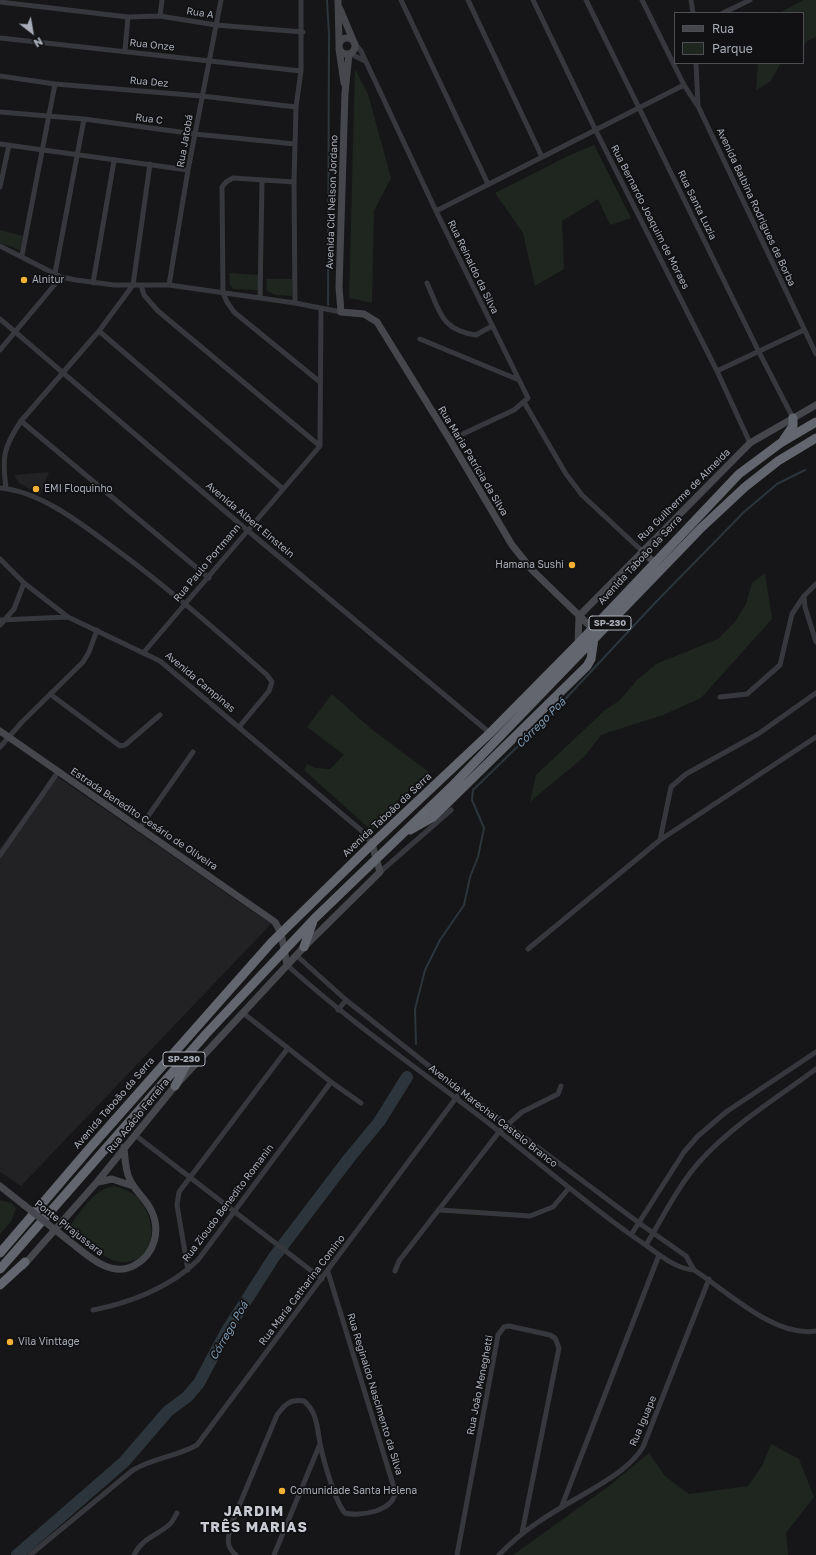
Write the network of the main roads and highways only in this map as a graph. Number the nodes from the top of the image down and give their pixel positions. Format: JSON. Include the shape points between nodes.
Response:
{"nodes":[{"id":1,"x":339,"y":3,"type":"edge"},
{"id":2,"x":354,"y":42,"type":"junction"},
{"id":3,"x":339,"y":46,"type":"junction"},
{"id":4,"x":350,"y":54,"type":"junction"},
{"id":5,"x":345,"y":93,"type":"junction"},
{"id":6,"x":341,"y":312,"type":"joint"},
{"id":7,"x":816,"y":405,"type":"edge"},
{"id":8,"x":793,"y":418,"type":"junction"},
{"id":9,"x":816,"y":422,"type":"edge"},
{"id":10,"x":816,"y":438,"type":"edge"},
{"id":11,"x":782,"y":442,"type":"junction"},
{"id":12,"x":642,"y":551,"type":"junction"},
{"id":13,"x":654,"y":562,"type":"junction"},
{"id":14,"x":662,"y":569,"type":"junction"},
{"id":15,"x":579,"y":616,"type":"junction"},
{"id":16,"x":592,"y":628,"type":"junction"},
{"id":17,"x":594,"y":639,"type":"junction"},
{"id":18,"x":578,"y":644,"type":"junction"},
{"id":19,"x":0,"y":731,"type":"edge"},
{"id":20,"x":403,"y":833,"type":"junction"},
{"id":21,"x":372,"y":844,"type":"junction"},
{"id":22,"x":376,"y":858,"type":"junction"},
{"id":23,"x":314,"y":919,"type":"junction"},
{"id":24,"x":277,"y":924,"type":"junction"},
{"id":25,"x":290,"y":924,"type":"junction"},
{"id":26,"x":281,"y":933,"type":"junction"},
{"id":27,"x":304,"y":946,"type":"junction"},
{"id":28,"x":285,"y":949,"type":"junction"},
{"id":29,"x":287,"y":965,"type":"junction"},
{"id":30,"x":206,"y":1034,"type":"junction"},
{"id":31,"x":175,"y":1086,"type":"junction"},
{"id":32,"x":124,"y":1148,"type":"junction"},
{"id":33,"x":111,"y":1165,"type":"junction"},
{"id":34,"x":119,"y":1180,"type":"junction"},
{"id":35,"x":97,"y":1182,"type":"junction"},
{"id":36,"x":0,"y":1186,"type":"edge"},
{"id":37,"x":133,"y":1186,"type":"junction"},
{"id":38,"x":0,"y":1193,"type":"edge"},
{"id":39,"x":21,"y":1203,"type":"junction"},
{"id":40,"x":18,"y":1232,"type":"junction"},
{"id":41,"x":0,"y":1245,"type":"edge"},
{"id":42,"x":0,"y":1253,"type":"edge"},
{"id":43,"x":25,"y":1262,"type":"junction"},
{"id":44,"x":0,"y":1269,"type":"edge"},
{"id":45,"x":0,"y":1285,"type":"edge"},
{"id":46,"x":0,"y":1291,"type":"edge"}],
"edges":[{"from":1,"to":2,"type":"main road","name":"Avenida Cid Nelson Jordano"},
{"from":1,"to":3,"type":"main road","name":"Avenida Cid Nelson Jordano"},
{"from":2,"to":3,"type":"main road","via":[[345,38]]},
{"from":2,"to":4,"type":"main road","via":[[354,50]]},
{"from":3,"to":4,"type":"main road","via":[[343,54]]},
{"from":3,"to":5,"type":"main road","name":"Avenida Cid Nelson Jordano"},
{"from":4,"to":5,"type":"main road","name":"Avenida Cid Nelson Jordano"},
{"from":5,"to":6,"type":"main road","name":"Avenida Cid Nelson Jordano","via":[[339,287]]},
{"from":6,"to":15,"type":"main road","name":"Rua Maria Patrícia da Silva","via":[[364,314],[377,322],[512,545],[528,566]]},
{"from":7,"to":8,"type":"main road","name":"Rua Guilherme de Almeida"},
{"from":8,"to":11,"type":"highway","via":[[793,426]]},
{"from":8,"to":12,"type":"main road","name":"Rua Guilherme de Almeida","via":[[750,443]]},
{"from":9,"to":11,"type":"highway","name":"Avenida Taboão da Serra","number":"SP-230"},
{"from":10,"to":14,"type":"highway","name":"Avenida Taboão da Serra","number":"SP-230","via":[[778,461],[745,487]]},
{"from":11,"to":13,"type":"highway","name":"Avenida Taboão da Serra","number":"SP-230","via":[[739,474]]},
{"from":12,"to":13,"type":"main road"},
{"from":12,"to":15,"type":"main road","name":"Rua Guilherme de Almeida"},
{"from":13,"to":14,"type":"main road"},
{"from":13,"to":16,"type":"highway","name":"Avenida Taboão da Serra","number":"SP-230"},
{"from":14,"to":17,"type":"highway","name":"Avenida Taboão da Serra","number":"SP-230"},
{"from":15,"to":16,"type":"main road","name":"Rua Maria Patrícia da Silva"},
{"from":15,"to":18,"type":"main road"},
{"from":16,"to":17,"type":"highway"},
{"from":16,"to":18,"type":"highway","name":"Avenida Taboão da Serra","number":"SP-230"},
{"from":17,"to":20,"type":"highway","name":"Avenida Taboão da Serra","number":"SP-230"},
{"from":17,"to":20,"type":"highway","via":[[592,659],[586,666],[433,817]]},
{"from":18,"to":21,"type":"highway","name":"Avenida Taboão da Serra","number":"SP-230","via":[[490,733]]},
{"from":19,"to":24,"type":"main road","name":"Estrada Benedito Cesário de Oliveira"},
{"from":20,"to":22,"type":"highway","name":"Avenida Taboão da Serra","number":"SP-230"},
{"from":21,"to":22,"type":"main road"},
{"from":21,"to":25,"type":"highway","name":"Avenida Taboão da Serra","number":"SP-230"},
{"from":22,"to":23,"type":"highway","name":"Avenida Taboão da Serra","number":"SP-230"},
{"from":22,"to":27,"type":"main road","name":"Rua Acácio Ferreira","via":[[380,872]]},
{"from":23,"to":27,"type":"highway"},
{"from":23,"to":28,"type":"highway","name":"Avenida Taboão da Serra","number":"SP-230"},
{"from":24,"to":25,"type":"main road"},
{"from":24,"to":26,"type":"main road","name":"Estrada Benedito Cesário de Oliveira"},
{"from":25,"to":26,"type":"highway","name":"Avenida Taboão da Serra","number":"SP-230"},
{"from":26,"to":28,"type":"main road","name":"Estrada Benedito Cesário de Oliveira"},
{"from":26,"to":40,"type":"highway","name":"Avenida Taboão da Serra","number":"SP-230"},
{"from":27,"to":29,"type":"main road","name":"Rua Acácio Ferreira"},
{"from":28,"to":29,"type":"main road","name":"Estrada Benedito Cesário de Oliveira"},
{"from":28,"to":30,"type":"highway","name":"Avenida Taboão da Serra","number":"SP-230"},
{"from":29,"to":31,"type":"main road","name":"Rua Acácio Ferreira"},
{"from":30,"to":31,"type":"highway","via":[[188,1060]]},
{"from":30,"to":44,"type":"highway","name":"Avenida Taboão da Serra","number":"SP-230"},
{"from":31,"to":32,"type":"main road","name":"Rua Acácio Ferreira"},
{"from":32,"to":33,"type":"main road","name":"Rua Acácio Ferreira"},
{"from":32,"to":37,"type":"main road","name":"Ponte Pirajussara","via":[[126,1167]]},
{"from":33,"to":34,"type":"main road"},
{"from":33,"to":35,"type":"main road","name":"Rua Acácio Ferreira"},
{"from":34,"to":35,"type":"main road"},
{"from":34,"to":37,"type":"main road","name":"Ponte Pirajussara"},
{"from":35,"to":43,"type":"main road","name":"Rua Acácio Ferreira"},
{"from":36,"to":39,"type":"main road","name":"Ponte Pirajussara"},
{"from":37,"to":39,"type":"main road","name":"Ponte Pirajussara","bridge":true,"via":[[151,1210],[155,1225],[155,1242],[146,1256],[132,1267],[121,1270],[99,1264]]},
{"from":38,"to":39,"type":"main road"},
{"from":40,"to":41,"type":"highway"},
{"from":40,"to":42,"type":"highway","name":"Avenida Taboão da Serra","number":"SP-230"},
{"from":43,"to":45,"type":"highway"},
{"from":43,"to":46,"type":"main road","name":"Rua Acácio Ferreira"}]}
